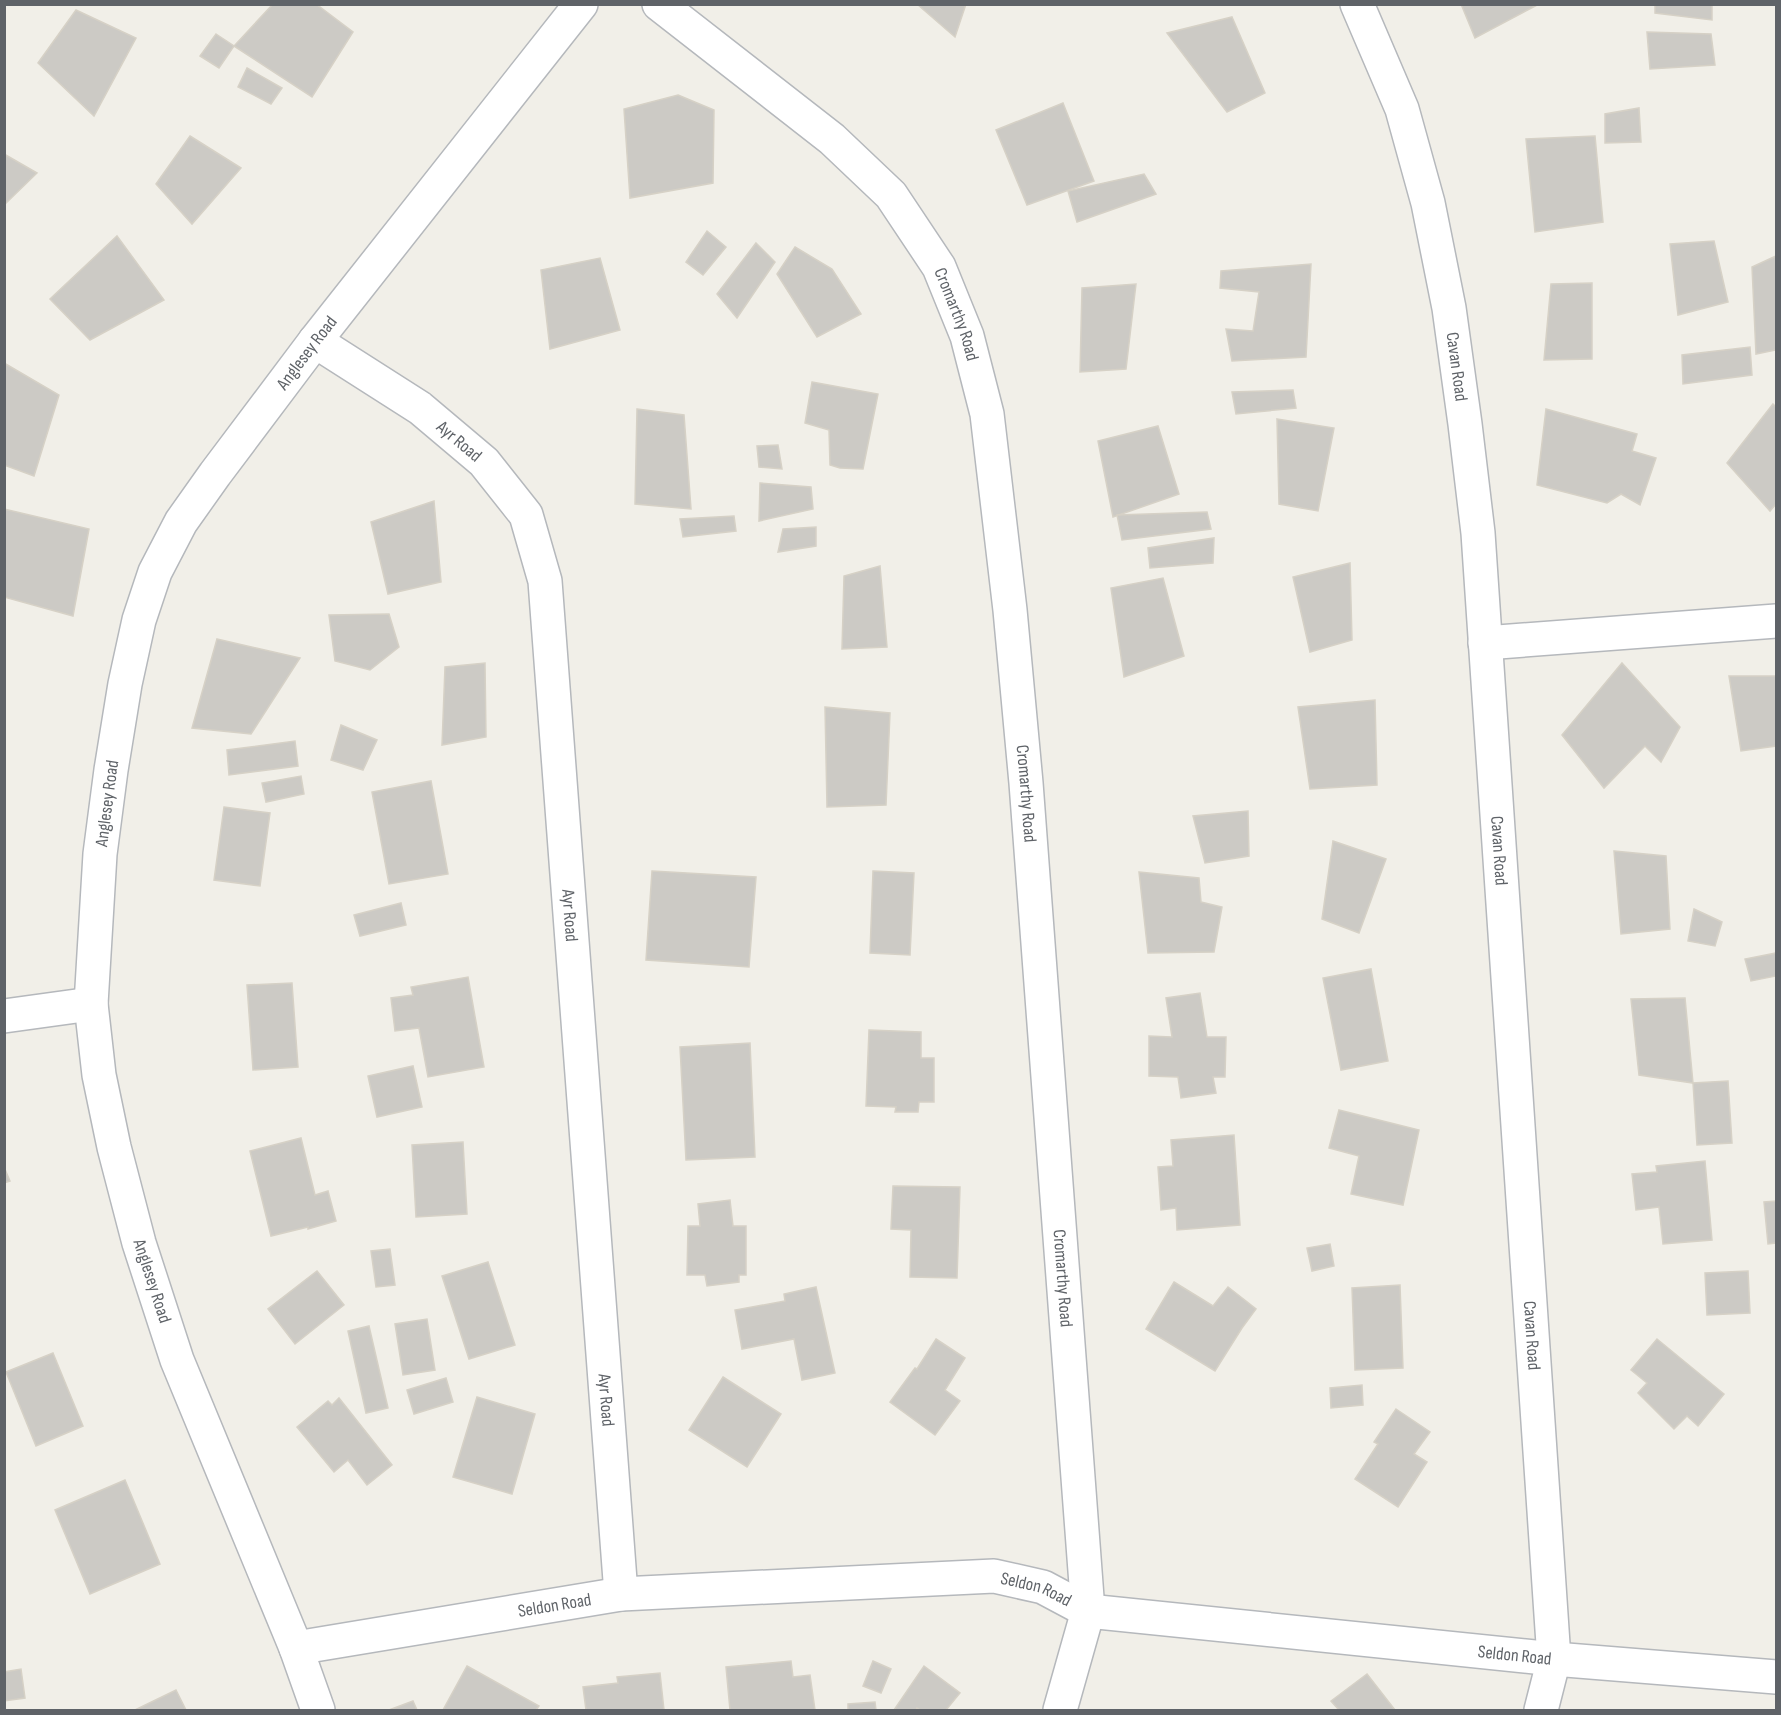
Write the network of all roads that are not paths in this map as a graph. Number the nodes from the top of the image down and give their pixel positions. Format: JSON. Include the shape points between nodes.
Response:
{"nodes":[{"id":1,"x":581,"y":4,"type":"edge"},
{"id":2,"x":659,"y":4,"type":"edge"},
{"id":3,"x":1357,"y":4,"type":"edge"},
{"id":4,"x":315,"y":341,"type":"junction"},
{"id":5,"x":1776,"y":621,"type":"edge"},
{"id":6,"x":1485,"y":643,"type":"junction"},
{"id":7,"x":91,"y":1004,"type":"junction"},
{"id":8,"x":4,"y":1016,"type":"edge"},
{"id":9,"x":621,"y":1594,"type":"junction"},
{"id":10,"x":1088,"y":1611,"type":"junction"},
{"id":11,"x":296,"y":1648,"type":"junction"},
{"id":12,"x":1554,"y":1659,"type":"junction"},
{"id":13,"x":1776,"y":1677,"type":"edge"},
{"id":14,"x":318,"y":1710,"type":"edge"},
{"id":15,"x":1060,"y":1710,"type":"edge"},
{"id":16,"x":1541,"y":1710,"type":"edge"}],
"edges":[{"from":1,"to":4,"type":"street","name":"Anglesey Road"},
{"from":2,"to":10,"type":"street","name":"Cromarthy Road","via":[[832,139],[891,195],[939,267],[966,336],[984,402],[1010,610],[1026,783]]},
{"from":3,"to":6,"type":"street","name":"Cavan Road","via":[[1402,109],[1428,203],[1447,296],[1478,533]]},
{"from":4,"to":7,"type":"street","name":"Anglesey Road","via":[[214,474],[155,572],[139,620],[111,770],[100,854]]},
{"from":4,"to":9,"type":"street","name":"Ayr Road","via":[[420,408],[484,462],[526,515],[545,581]]},
{"from":5,"to":6,"type":"street"},
{"from":6,"to":12,"type":"street","name":"Cavan Road"},
{"from":7,"to":8,"type":"street"},
{"from":7,"to":11,"type":"street","name":"Anglesey Road","via":[[111,1137],[139,1243],[177,1360]]},
{"from":9,"to":10,"type":"street","name":"Seldon Road","via":[[994,1576],[1043,1587]]},
{"from":9,"to":11,"type":"street","name":"Seldon Road"},
{"from":10,"to":12,"type":"street","name":"Seldon Road"},
{"from":10,"to":15,"type":"street","name":"Cromarthy Road"},
{"from":11,"to":14,"type":"street","name":"Anglesey Road"},
{"from":12,"to":13,"type":"street","name":"Seldon Road"},
{"from":12,"to":16,"type":"street","name":"Cavan Road"}]}
